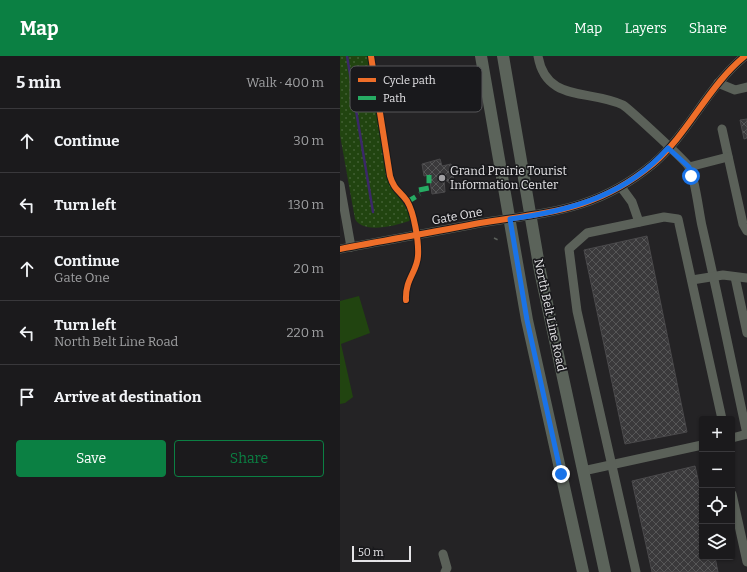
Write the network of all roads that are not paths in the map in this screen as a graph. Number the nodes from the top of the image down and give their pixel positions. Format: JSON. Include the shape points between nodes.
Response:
{"nodes":[{"id":1,"x":481,"y":56,"type":"edge"},
{"id":2,"x":503,"y":56,"type":"edge"},
{"id":3,"x":538,"y":56,"type":"edge"},
{"id":4,"x":745,"y":56,"type":"edge"},
{"id":5,"x":718,"y":83,"type":"junction"},
{"id":6,"x":747,"y":87,"type":"edge"},
{"id":7,"x":722,"y":129,"type":"dead end"},
{"id":8,"x":668,"y":148,"type":"junction"},
{"id":9,"x":728,"y":157,"type":"junction"},
{"id":10,"x":689,"y":167,"type":"junction"},
{"id":11,"x":340,"y":185,"type":"edge"},
{"id":12,"x":621,"y":187,"type":"junction"},
{"id":13,"x":531,"y":216,"type":"junction"},
{"id":14,"x":510,"y":219,"type":"junction"},
{"id":15,"x":639,"y":222,"type":"junction"},
{"id":16,"x":747,"y":231,"type":"edge"},
{"id":17,"x":351,"y":247,"type":"junction"},
{"id":18,"x":340,"y":249,"type":"edge"},
{"id":19,"x":714,"y":276,"type":"junction"},
{"id":20,"x":735,"y":277,"type":"junction"},
{"id":21,"x":747,"y":278,"type":"edge"},
{"id":22,"x":692,"y":280,"type":"junction"},
{"id":23,"x":747,"y":332,"type":"edge"},
{"id":24,"x":721,"y":416,"type":"edge"},
{"id":25,"x":747,"y":434,"type":"edge"},
{"id":26,"x":735,"y":437,"type":"edge"},
{"id":27,"x":699,"y":445,"type":"edge"},
{"id":28,"x":613,"y":464,"type":"junction"},
{"id":29,"x":583,"y":471,"type":"junction"},
{"id":30,"x":735,"y":508,"type":"edge"},
{"id":31,"x":443,"y":554,"type":"dead end"},
{"id":32,"x":747,"y":562,"type":"edge"},
{"id":33,"x":445,"y":572,"type":"edge"},
{"id":34,"x":583,"y":572,"type":"edge"},
{"id":35,"x":605,"y":572,"type":"edge"},
{"id":36,"x":636,"y":572,"type":"edge"}],
"edges":[{"from":1,"to":14,"type":"main road","name":"North Belt Line Road"},
{"from":2,"to":13,"type":"main road","name":"North Belt Line Road"},
{"from":3,"to":8,"type":"street","via":[[544,73],[559,88],[572,93],[597,96],[623,105]]},
{"from":4,"to":5,"type":"street","name":"Gate One"},
{"from":5,"to":6,"type":"street","via":[[735,90]]},
{"from":5,"to":8,"type":"street","name":"Gate One"},
{"from":7,"to":9,"type":"street"},
{"from":8,"to":10,"type":"street"},
{"from":8,"to":12,"type":"street","name":"Gate One","via":[[652,164]]},
{"from":9,"to":10,"type":"street"},
{"from":9,"to":16,"type":"street","via":[[743,224]]},
{"from":10,"to":19,"type":"street"},
{"from":11,"to":17,"type":"street"},
{"from":12,"to":13,"type":"street","name":"Gate One","via":[[583,204]]},
{"from":12,"to":15,"type":"street","via":[[632,202]]},
{"from":13,"to":14,"type":"street","name":"Gate One"},
{"from":13,"to":29,"type":"main road","name":"North Belt Line Road","via":[[547,305]]},
{"from":14,"to":17,"type":"street","name":"Gate One"},
{"from":14,"to":34,"type":"main road","name":"North Belt Line Road","via":[[527,320]]},
{"from":15,"to":22,"type":"street","via":[[664,217],[678,219]]},
{"from":15,"to":28,"type":"street","via":[[587,233],[569,249],[578,311]]},
{"from":17,"to":18,"type":"street","name":"Gate One"},
{"from":19,"to":20,"type":"street"},
{"from":19,"to":22,"type":"street"},
{"from":19,"to":25,"type":"street"},
{"from":20,"to":21,"type":"street"},
{"from":20,"to":23,"type":"street"},
{"from":22,"to":24,"type":"street"},
{"from":25,"to":26,"type":"street"},
{"from":27,"to":28,"type":"street"},
{"from":28,"to":29,"type":"street"},
{"from":28,"to":36,"type":"street"},
{"from":29,"to":35,"type":"main road","name":"North Belt Line Road"},
{"from":30,"to":32,"type":"street"},
{"from":31,"to":33,"type":"street","via":[[447,568]]}]}
